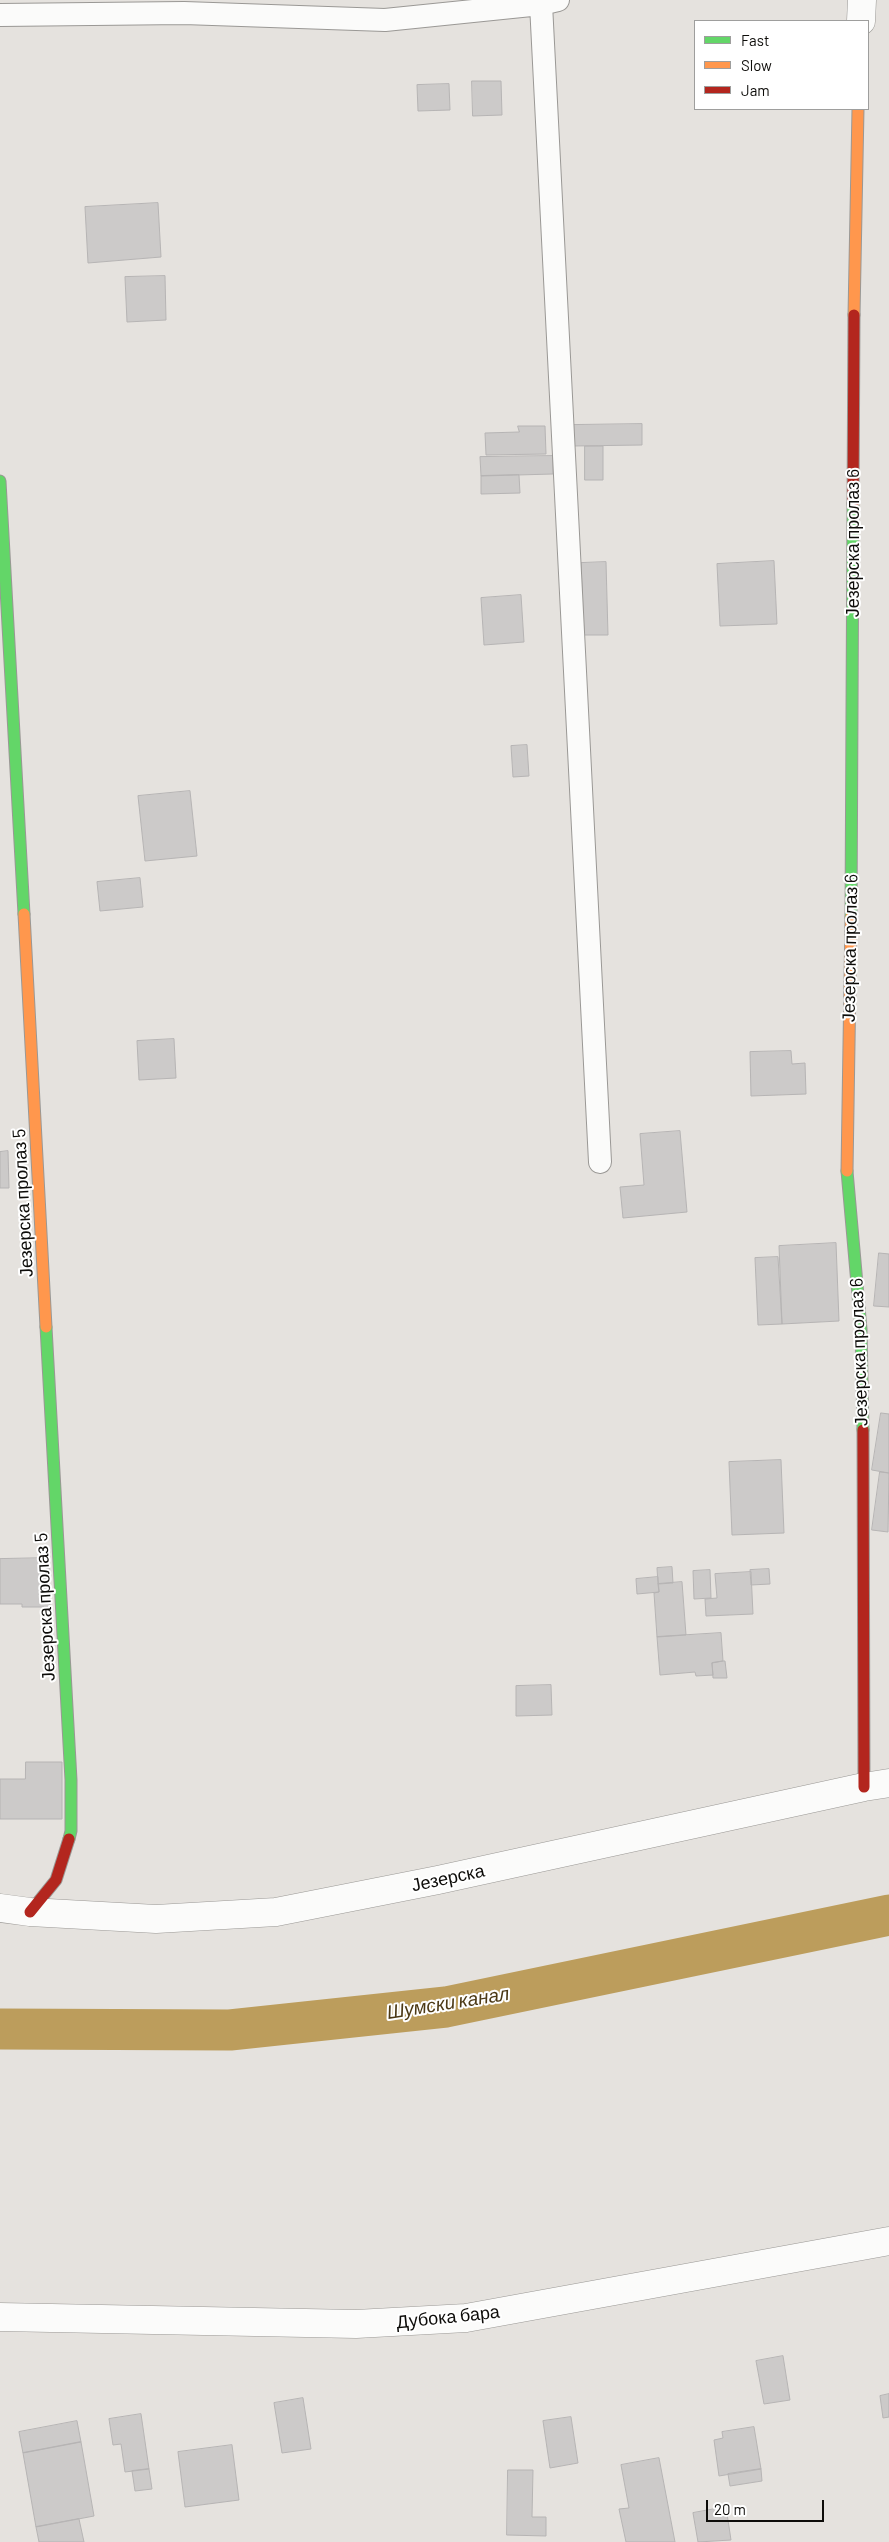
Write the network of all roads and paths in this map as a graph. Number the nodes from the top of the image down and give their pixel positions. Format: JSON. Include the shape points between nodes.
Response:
{"nodes":[{"id":1,"x":862,"y":0,"type":"edge"},
{"id":2,"x":549,"y":2,"type":"edge"},
{"id":3,"x":0,"y":15,"type":"edge"},
{"id":4,"x":862,"y":20,"type":"edge"},
{"id":5,"x":858,"y":110,"type":"edge"},
{"id":6,"x":0,"y":481,"type":"edge"},
{"id":7,"x":600,"y":1162,"type":"dead end"},
{"id":8,"x":876,"y":1785,"type":"edge"},
{"id":9,"x":0,"y":1908,"type":"edge"},
{"id":10,"x":30,"y":1912,"type":"junction"},
{"id":11,"x":889,"y":2241,"type":"edge"},
{"id":12,"x":0,"y":2317,"type":"edge"}],
"edges":[{"from":1,"to":4,"type":"street"},
{"from":2,"to":3,"type":"lane","via":[[385,20],[184,13]]},
{"from":2,"to":7,"type":"lane"},
{"from":5,"to":8,"type":"street","name":"Језерска пролаз 6","via":[[854,228],[852,849],[846,1154],[861,1329],[865,1554]]},
{"from":6,"to":10,"type":"street","name":"Језерска пролаз 5","via":[[71,1780],[70,1832],[56,1880]]},
{"from":8,"to":10,"type":"street","name":"Језерска","via":[[276,1912],[156,1919]]},
{"from":9,"to":10,"type":"street","name":"Језерска"},
{"from":11,"to":12,"type":"street","name":"Дубока бара","via":[[466,2318],[356,2324]]}]}
